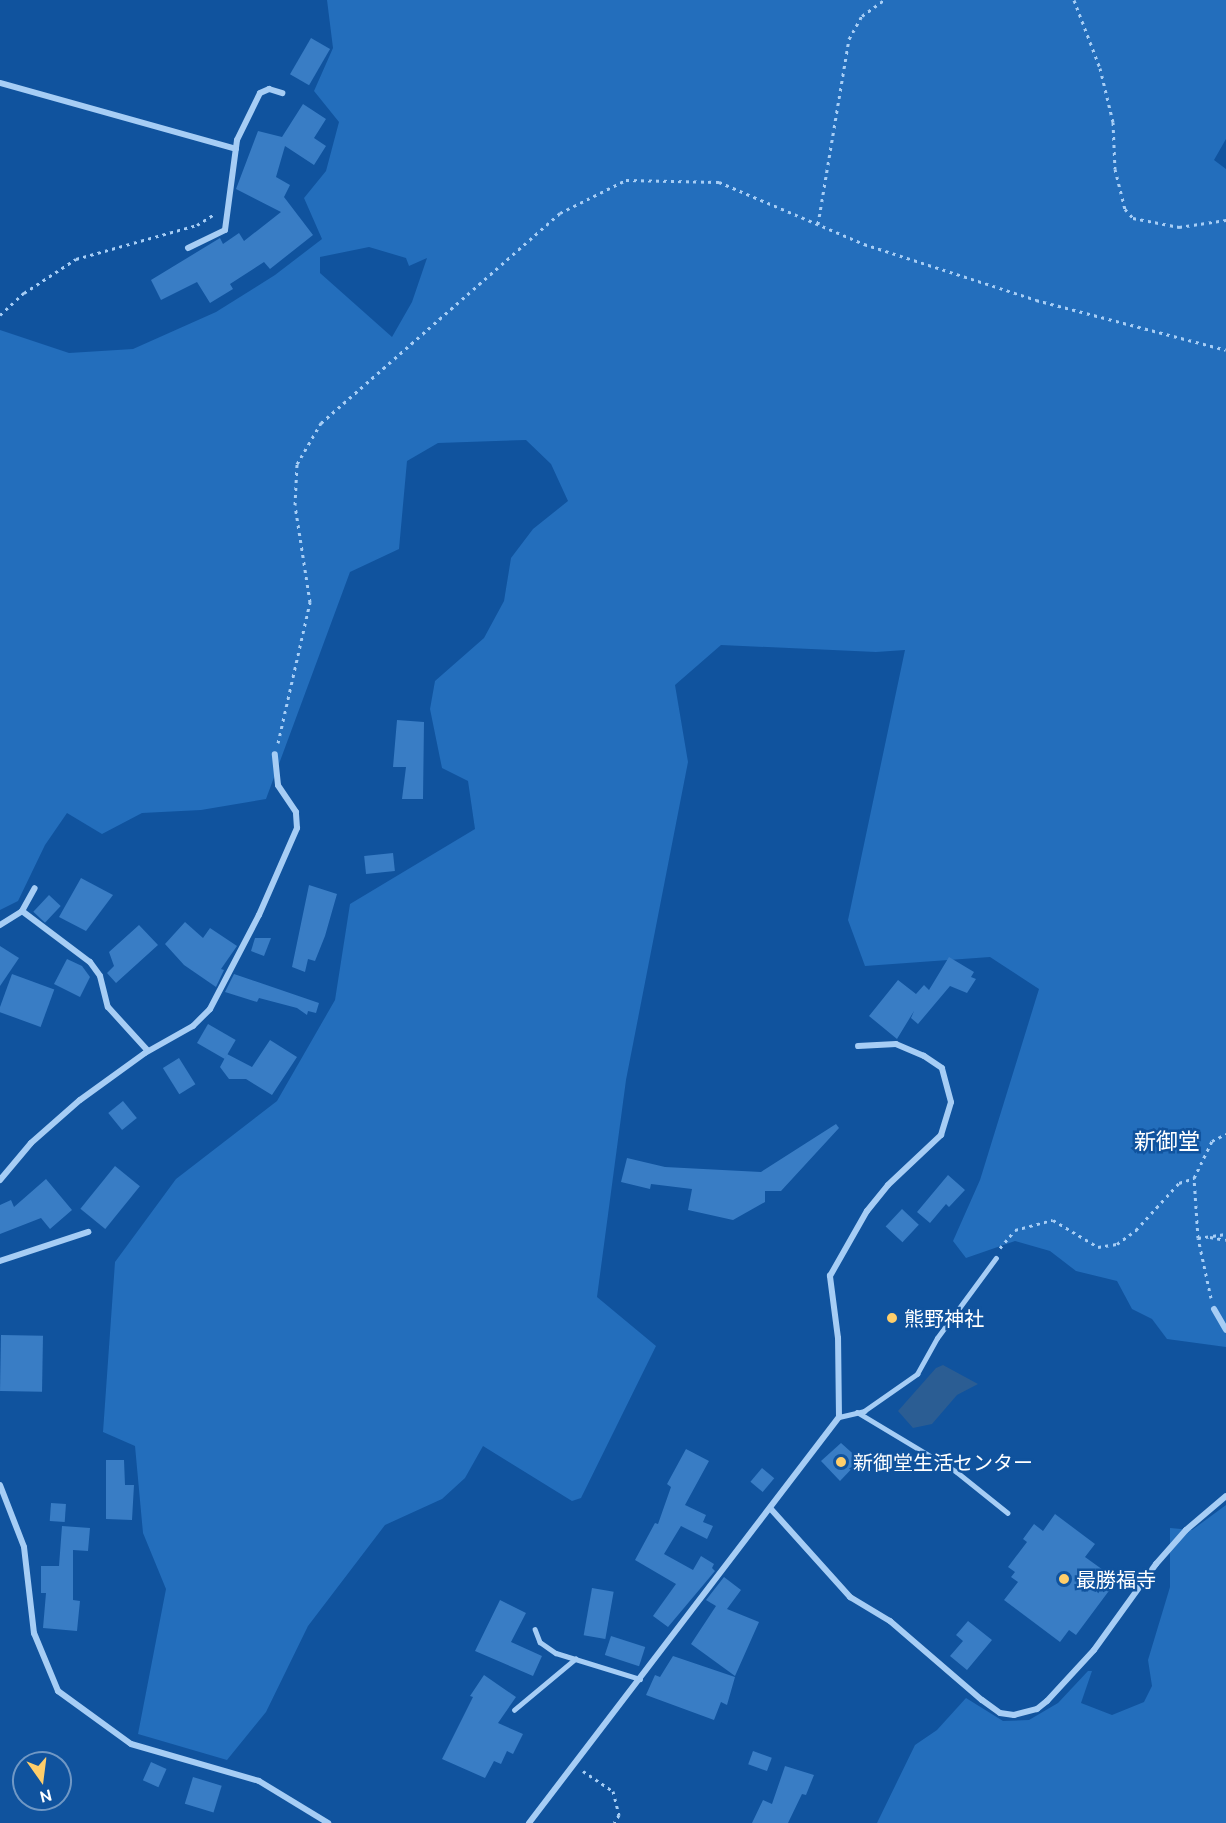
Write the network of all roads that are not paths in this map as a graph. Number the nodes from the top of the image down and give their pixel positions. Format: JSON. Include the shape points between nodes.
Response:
{"nodes":[{"id":1,"x":0,"y":83,"type":"edge"},
{"id":2,"x":282,"y":93,"type":"dead end"},
{"id":3,"x":236,"y":148,"type":"junction"},
{"id":4,"x":188,"y":248,"type":"dead end"},
{"id":5,"x":275,"y":754,"type":"road end"},
{"id":6,"x":35,"y":888,"type":"dead end"},
{"id":7,"x":22,"y":910,"type":"junction"},
{"id":8,"x":0,"y":925,"type":"edge"},
{"id":9,"x":858,"y":1046,"type":"dead end"},
{"id":10,"x":148,"y":1051,"type":"junction"},
{"id":11,"x":0,"y":1180,"type":"edge"},
{"id":12,"x":88,"y":1232,"type":"dead end"},
{"id":13,"x":996,"y":1258,"type":"road end"},
{"id":14,"x":0,"y":1261,"type":"edge"},
{"id":15,"x":1214,"y":1309,"type":"road end"},
{"id":16,"x":1226,"y":1330,"type":"edge"},
{"id":17,"x":857,"y":1412,"type":"junction"},
{"id":18,"x":839,"y":1417,"type":"junction"},
{"id":19,"x":0,"y":1485,"type":"edge"},
{"id":20,"x":1226,"y":1496,"type":"edge"},
{"id":21,"x":770,"y":1508,"type":"junction"},
{"id":22,"x":1008,"y":1513,"type":"dead end"},
{"id":23,"x":535,"y":1629,"type":"dead end"},
{"id":24,"x":575,"y":1659,"type":"junction"},
{"id":25,"x":640,"y":1679,"type":"junction"},
{"id":26,"x":514,"y":1710,"type":"dead end"},
{"id":27,"x":328,"y":1823,"type":"edge"},
{"id":28,"x":529,"y":1823,"type":"edge"}],
"edges":[{"from":1,"to":3,"type":"street"},
{"from":2,"to":3,"type":"street","via":[[269,89],[260,93]]},
{"from":3,"to":4,"type":"street","via":[[225,230]]},
{"from":5,"to":10,"type":"street","via":[[278,785],[296,812],[293,841],[210,1009],[193,1026]]},
{"from":6,"to":7,"type":"street"},
{"from":7,"to":8,"type":"street"},
{"from":7,"to":10,"type":"street","via":[[90,962],[100,976],[108,1007]]},
{"from":9,"to":18,"type":"street","via":[[896,1044],[924,1056],[942,1068],[951,1102],[941,1135],[867,1211],[830,1276],[837,1338]]},
{"from":10,"to":11,"type":"street","via":[[31,1143]]},
{"from":12,"to":14,"type":"street"},
{"from":13,"to":17,"type":"lane","via":[[937,1338],[916,1374],[888,1396]]},
{"from":15,"to":16,"type":"street"},
{"from":17,"to":18,"type":"lane"},
{"from":17,"to":22,"type":"lane","via":[[957,1472]]},
{"from":18,"to":21,"type":"street"},
{"from":19,"to":27,"type":"street","via":[[24,1547],[34,1633],[58,1691],[131,1744],[260,1781]]},
{"from":20,"to":21,"type":"street","via":[[1186,1530],[1156,1564],[1094,1650],[1047,1701],[1037,1709],[1014,1715],[991,1707],[890,1621],[850,1597]]},
{"from":21,"to":25,"type":"street"},
{"from":23,"to":24,"type":"lane","via":[[540,1642]]},
{"from":24,"to":25,"type":"lane"},
{"from":24,"to":26,"type":"lane"},
{"from":25,"to":28,"type":"street"}]}
